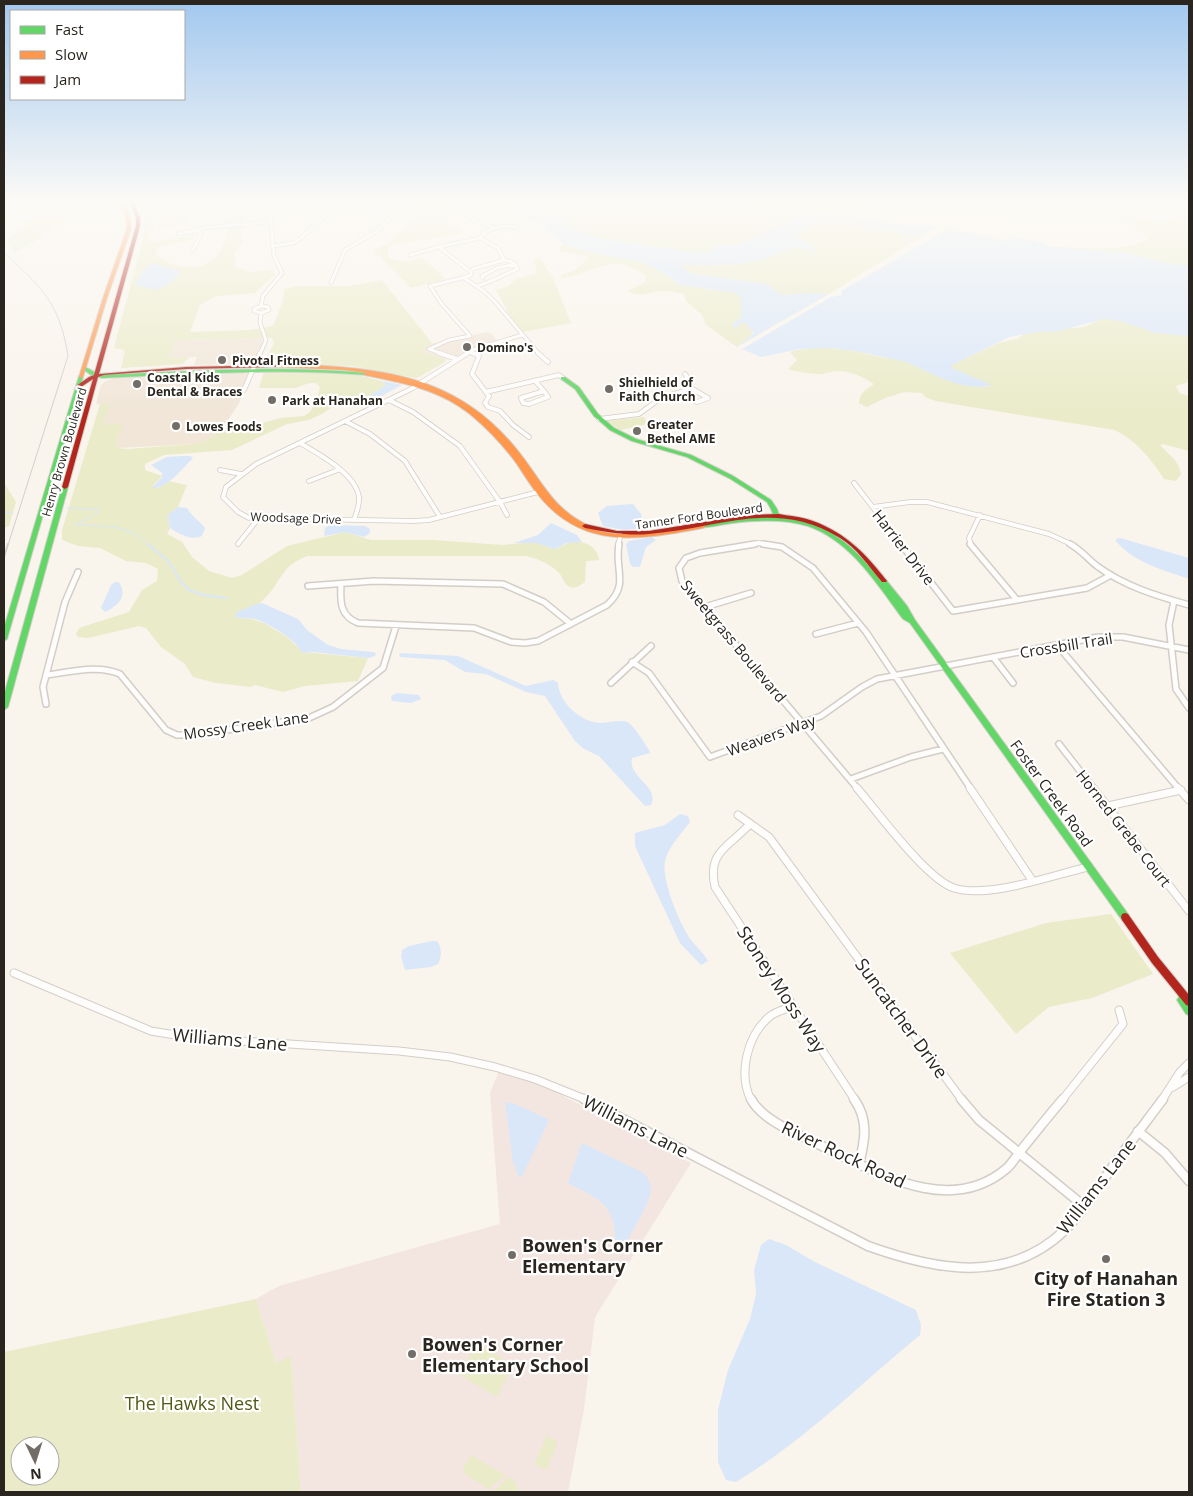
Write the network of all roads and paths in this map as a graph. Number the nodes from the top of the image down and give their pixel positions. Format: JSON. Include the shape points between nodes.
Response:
{"nodes":[{"id":1,"x":114,"y":273,"type":"edge"},
{"id":2,"x":126,"y":273,"type":"edge"},
{"id":3,"x":282,"y":273,"type":"edge"},
{"id":4,"x":336,"y":273,"type":"edge"},
{"id":5,"x":469,"y":273,"type":"edge"},
{"id":6,"x":474,"y":273,"type":"edge"},
{"id":7,"x":489,"y":273,"type":"edge"},
{"id":8,"x":509,"y":273,"type":"edge"},
{"id":9,"x":464,"y":278,"type":"junction"},
{"id":10,"x":331,"y":283,"type":"dead end"},
{"id":11,"x":477,"y":286,"type":"junction"},
{"id":12,"x":261,"y":306,"type":"junction"},
{"id":13,"x":268,"y":309,"type":"junction"},
{"id":14,"x":275,"y":309,"type":"dead end"},
{"id":15,"x":261,"y":313,"type":"junction"},
{"id":16,"x":522,"y":335,"type":"junction"},
{"id":17,"x":469,"y":352,"type":"junction"},
{"id":18,"x":457,"y":359,"type":"junction"},
{"id":19,"x":548,"y":362,"type":"dead end"},
{"id":20,"x":101,"y":365,"type":"junction"},
{"id":21,"x":85,"y":368,"type":"junction"},
{"id":22,"x":254,"y":368,"type":"junction"},
{"id":23,"x":117,"y":374,"type":"junction"},
{"id":24,"x":685,"y":374,"type":"dead end"},
{"id":25,"x":97,"y":375,"type":"junction"},
{"id":26,"x":560,"y":376,"type":"joint"},
{"id":27,"x":535,"y":381,"type":"junction"},
{"id":28,"x":418,"y":384,"type":"junction"},
{"id":29,"x":80,"y":386,"type":"junction"},
{"id":30,"x":94,"y":386,"type":"junction"},
{"id":31,"x":689,"y":387,"type":"junction"},
{"id":32,"x":244,"y":390,"type":"dead end"},
{"id":33,"x":486,"y":392,"type":"junction"},
{"id":34,"x":545,"y":392,"type":"junction"},
{"id":35,"x":679,"y":394,"type":"junction"},
{"id":36,"x":389,"y":400,"type":"junction"},
{"id":37,"x":599,"y":419,"type":"junction"},
{"id":38,"x":345,"y":421,"type":"junction"},
{"id":39,"x":528,"y":437,"type":"dead end"},
{"id":40,"x":300,"y":442,"type":"junction"},
{"id":41,"x":220,"y":470,"type":"dead end"},
{"id":42,"x":338,"y":470,"type":"junction"},
{"id":43,"x":240,"y":474,"type":"junction"},
{"id":44,"x":309,"y":481,"type":"dead end"},
{"id":45,"x":854,"y":483,"type":"dead end"},
{"id":46,"x":541,"y":491,"type":"junction"},
{"id":47,"x":500,"y":502,"type":"junction"},
{"id":48,"x":873,"y":507,"type":"junction"},
{"id":49,"x":507,"y":515,"type":"dead end"},
{"id":50,"x":980,"y":515,"type":"junction"},
{"id":51,"x":776,"y":516,"type":"junction"},
{"id":52,"x":440,"y":517,"type":"junction"},
{"id":53,"x":258,"y":518,"type":"junction"},
{"id":54,"x":354,"y":520,"type":"junction"},
{"id":55,"x":620,"y":535,"type":"junction"},
{"id":56,"x":238,"y":544,"type":"dead end"},
{"id":57,"x":78,"y":572,"type":"dead end"},
{"id":58,"x":1111,"y":575,"type":"junction"},
{"id":59,"x":341,"y":584,"type":"junction"},
{"id":60,"x":308,"y":586,"type":"dead end"},
{"id":61,"x":751,"y":593,"type":"dead end"},
{"id":62,"x":1017,"y":600,"type":"junction"},
{"id":63,"x":1174,"y":601,"type":"junction"},
{"id":64,"x":1189,"y":605,"type":"edge"},
{"id":65,"x":705,"y":607,"type":"junction"},
{"id":66,"x":858,"y":623,"type":"junction"},
{"id":67,"x":571,"y":624,"type":"junction"},
{"id":68,"x":396,"y":626,"type":"junction"},
{"id":69,"x":816,"y":634,"type":"dead end"},
{"id":70,"x":4,"y":639,"type":"edge"},
{"id":71,"x":532,"y":643,"type":"junction"},
{"id":72,"x":1057,"y":645,"type":"junction"},
{"id":73,"x":651,"y":646,"type":"dead end"},
{"id":74,"x":1171,"y":646,"type":"junction"},
{"id":75,"x":533,"y":649,"type":"dead end"},
{"id":76,"x":1189,"y":650,"type":"edge"},
{"id":77,"x":993,"y":657,"type":"junction"},
{"id":78,"x":632,"y":662,"type":"junction"},
{"id":79,"x":943,"y":666,"type":"junction"},
{"id":80,"x":47,"y":675,"type":"junction"},
{"id":81,"x":895,"y":676,"type":"junction"},
{"id":82,"x":611,"y":683,"type":"dead end"},
{"id":83,"x":1013,"y":683,"type":"dead end"},
{"id":84,"x":1189,"y":698,"type":"edge"},
{"id":85,"x":1182,"y":699,"type":"junction"},
{"id":86,"x":46,"y":704,"type":"dead end"},
{"id":87,"x":4,"y":707,"type":"edge"},
{"id":88,"x":1189,"y":708,"type":"edge"},
{"id":89,"x":803,"y":724,"type":"junction"},
{"id":90,"x":1059,"y":744,"type":"dead end"},
{"id":91,"x":943,"y":749,"type":"junction"},
{"id":92,"x":850,"y":779,"type":"junction"},
{"id":93,"x":1181,"y":790,"type":"junction"},
{"id":94,"x":1189,"y":800,"type":"edge"},
{"id":95,"x":1108,"y":806,"type":"junction"},
{"id":96,"x":738,"y":815,"type":"dead end"},
{"id":97,"x":750,"y":824,"type":"junction"},
{"id":98,"x":1088,"y":867,"type":"junction"},
{"id":99,"x":1032,"y":880,"type":"junction"},
{"id":100,"x":1189,"y":911,"type":"edge"},
{"id":101,"x":14,"y":973,"type":"dead end"},
{"id":102,"x":1171,"y":981,"type":"junction"},
{"id":103,"x":1189,"y":1002,"type":"edge"},
{"id":104,"x":794,"y":1006,"type":"junction"},
{"id":105,"x":1119,"y":1010,"type":"dead end"},
{"id":106,"x":1189,"y":1011,"type":"edge"},
{"id":107,"x":1189,"y":1064,"type":"edge"},
{"id":108,"x":1189,"y":1077,"type":"edge"},
{"id":109,"x":1171,"y":1088,"type":"junction"},
{"id":110,"x":1138,"y":1131,"type":"junction"},
{"id":111,"x":1020,"y":1153,"type":"junction"},
{"id":112,"x":859,"y":1164,"type":"junction"},
{"id":113,"x":1189,"y":1181,"type":"edge"},
{"id":114,"x":1084,"y":1206,"type":"junction"}],
"edges":[{"from":1,"to":21,"type":"main road","name":"Henry Brown Boulevard"},
{"from":2,"to":20,"type":"main road","name":"Henry Brown Boulevard"},
{"from":3,"to":12,"type":"street","via":[[263,296]]},
{"from":4,"to":10,"type":"street"},
{"from":5,"to":9,"type":"street"},
{"from":6,"to":7,"type":"street","via":[[482,277]]},
{"from":8,"to":11,"type":"street"},
{"from":9,"to":11,"type":"street"},
{"from":9,"to":18,"type":"street","via":[[430,286],[470,336],[449,340],[429,349]]},
{"from":11,"to":16,"type":"street"},
{"from":12,"to":13,"type":"street"},
{"from":12,"to":15,"type":"street","via":[[253,310]]},
{"from":13,"to":14,"type":"street"},
{"from":13,"to":15,"type":"street"},
{"from":15,"to":22,"type":"street","via":[[260,323],[266,340]]},
{"from":16,"to":17,"type":"street","name":"Woodsage Drive"},
{"from":16,"to":19,"type":"street"},
{"from":17,"to":18,"type":"street","name":"Woodsage Drive"},
{"from":17,"to":33,"type":"street","via":[[479,356],[472,374]]},
{"from":18,"to":28,"type":"street","name":"Woodsage Drive"},
{"from":20,"to":23,"type":"main road","name":"Tanner Ford Boulevard"},
{"from":20,"to":25,"type":"main road","name":"Henry Brown Boulevard"},
{"from":21,"to":25,"type":"main road","via":[[90,374]]},
{"from":21,"to":29,"type":"main road","name":"Henry Brown Boulevard"},
{"from":22,"to":23,"type":"main road","name":"Tanner Ford Boulevard"},
{"from":22,"to":28,"type":"main road","name":"Tanner Ford Boulevard","via":[[347,371]]},
{"from":22,"to":32,"type":"street"},
{"from":23,"to":25,"type":"main road","name":"Tanner Ford Boulevard"},
{"from":23,"to":30,"type":"main road","name":"Tanner Ford Boulevard"},
{"from":24,"to":31,"type":"street","via":[[691,383]]},
{"from":25,"to":29,"type":"main road"},
{"from":25,"to":30,"type":"main road","name":"Henry Brown Boulevard"},
{"from":26,"to":27,"type":"street"},
{"from":26,"to":37,"type":"main road","via":[[583,393]]},
{"from":27,"to":33,"type":"street"},
{"from":27,"to":34,"type":"street"},
{"from":28,"to":36,"type":"street","name":"Woodsage Drive"},
{"from":28,"to":46,"type":"main road","name":"Tanner Ford Boulevard","via":[[476,415]]},
{"from":29,"to":70,"type":"main road","name":"Henry Brown Boulevard"},
{"from":30,"to":87,"type":"main road","name":"Henry Brown Boulevard"},
{"from":31,"to":35,"type":"street"},
{"from":31,"to":35,"type":"street","via":[[708,398],[697,402]]},
{"from":33,"to":39,"type":"street","via":[[489,396],[486,405],[500,411]]},
{"from":34,"to":34,"type":"street","via":[[548,397],[530,404],[520,399]]},
{"from":35,"to":37,"type":"street","via":[[661,398],[634,416]]},
{"from":36,"to":38,"type":"street","name":"Woodsage Drive"},
{"from":36,"to":47,"type":"street","via":[[414,412],[460,446]]},
{"from":37,"to":51,"type":"main road","via":[[626,437],[690,457],[724,473],[764,495],[774,506]]},
{"from":38,"to":40,"type":"street","name":"Woodsage Drive"},
{"from":38,"to":52,"type":"street","via":[[370,434],[405,461]]},
{"from":40,"to":42,"type":"street"},
{"from":40,"to":43,"type":"street","name":"Woodsage Drive"},
{"from":41,"to":43,"type":"street"},
{"from":42,"to":44,"type":"street"},
{"from":42,"to":54,"type":"street","via":[[357,490],[359,504]]},
{"from":43,"to":53,"type":"street","name":"Woodsage Drive","via":[[226,487],[223,497],[238,512],[249,518]]},
{"from":45,"to":48,"type":"street","name":"Harrier Drive"},
{"from":46,"to":47,"type":"street","name":"Woodsage Drive"},
{"from":46,"to":55,"type":"main road","name":"Tanner Ford Boulevard","via":[[556,514],[570,523],[596,532]]},
{"from":47,"to":49,"type":"street"},
{"from":47,"to":52,"type":"street","name":"Woodsage Drive"},
{"from":48,"to":50,"type":"street","via":[[927,502]]},
{"from":48,"to":62,"type":"street","name":"Harrier Drive","via":[[953,611]]},
{"from":50,"to":58,"type":"street","via":[[1061,539]]},
{"from":50,"to":62,"type":"street","via":[[969,542]]},
{"from":51,"to":55,"type":"main road","name":"Tanner Ford Boulevard","via":[[658,534]]},
{"from":51,"to":79,"type":"main road","name":"Foster Creek Road","via":[[804,522],[838,539],[873,576],[905,618],[912,622]]},
{"from":52,"to":54,"type":"street","name":"Woodsage Drive","via":[[414,521]]},
{"from":53,"to":54,"type":"street","name":"Woodsage Drive"},
{"from":53,"to":56,"type":"street"},
{"from":55,"to":67,"type":"street","via":[[618,593],[607,605]]},
{"from":57,"to":80,"type":"street","via":[[65,602]]},
{"from":58,"to":62,"type":"street","via":[[1087,588]]},
{"from":58,"to":63,"type":"street"},
{"from":59,"to":60,"type":"street"},
{"from":59,"to":67,"type":"street","via":[[379,581],[503,584],[544,602]]},
{"from":59,"to":68,"type":"street","via":[[340,606],[349,620],[368,625]]},
{"from":61,"to":65,"type":"street"},
{"from":63,"to":64,"type":"street"},
{"from":63,"to":74,"type":"street","via":[[1168,625]]},
{"from":65,"to":66,"type":"street","name":"Sweetgrass Boulevard","via":[[679,574],[682,562],[700,553],[768,543],[787,549],[813,568]]},
{"from":65,"to":89,"type":"street","name":"Sweetgrass Boulevard"},
{"from":66,"to":69,"type":"street"},
{"from":66,"to":81,"type":"street","name":"Sweetgrass Boulevard"},
{"from":67,"to":71,"type":"street"},
{"from":68,"to":71,"type":"street","via":[[474,628],[512,642]]},
{"from":68,"to":80,"type":"street","name":"Mossy Creek Lane","via":[[383,668],[326,712],[309,718],[192,735],[166,730],[115,671],[101,669]]},
{"from":71,"to":75,"type":"street"},
{"from":72,"to":74,"type":"street","name":"Crossbill Trail","via":[[1109,636]]},
{"from":72,"to":77,"type":"street","name":"Crossbill Trail"},
{"from":72,"to":93,"type":"street"},
{"from":73,"to":78,"type":"street"},
{"from":74,"to":76,"type":"street","name":"Crossbill Trail"},
{"from":74,"to":85,"type":"street","via":[[1176,689]]},
{"from":77,"to":79,"type":"street","name":"Crossbill Trail"},
{"from":77,"to":83,"type":"street"},
{"from":78,"to":82,"type":"street"},
{"from":78,"to":89,"type":"street","name":"Weavers Way","via":[[649,673],[710,757]]},
{"from":79,"to":81,"type":"street","name":"Weavers Way"},
{"from":79,"to":98,"type":"main road","name":"Foster Creek Road"},
{"from":80,"to":86,"type":"street","via":[[43,692]]},
{"from":81,"to":89,"type":"street","name":"Weavers Way","via":[[866,683],[832,710]]},
{"from":81,"to":91,"type":"street","name":"Sweetgrass Boulevard"},
{"from":84,"to":85,"type":"street"},
{"from":85,"to":88,"type":"street"},
{"from":89,"to":92,"type":"street","name":"Sweetgrass Boulevard"},
{"from":90,"to":95,"type":"street","name":"Horned Grebe Court"},
{"from":91,"to":92,"type":"street"},
{"from":91,"to":99,"type":"street","name":"Sweetgrass Boulevard"},
{"from":92,"to":99,"type":"street","name":"Sweetgrass Boulevard","via":[[929,873],[943,884],[955,889],[984,891]]},
{"from":93,"to":94,"type":"street"},
{"from":93,"to":95,"type":"street"},
{"from":95,"to":100,"type":"street","name":"Horned Grebe Court"},
{"from":96,"to":97,"type":"street","name":"Suncatcher Drive"},
{"from":97,"to":104,"type":"street","name":"Stoney Moss Way","via":[[715,859],[712,870],[715,887]]},
{"from":97,"to":111,"type":"street","name":"Suncatcher Drive","via":[[768,837],[964,1102],[979,1120]]},
{"from":98,"to":99,"type":"street","name":"Sweetgrass Boulevard"},
{"from":98,"to":102,"type":"main road","name":"Foster Creek Road"},
{"from":101,"to":114,"type":"street","name":"Williams Lane","via":[[151,1031],[193,1038],[442,1056],[535,1079],[585,1099],[868,1246],[935,1267],[966,1269],[998,1265],[1024,1257],[1050,1243]]},
{"from":102,"to":103,"type":"main road","name":"Foster Creek Road"},
{"from":102,"to":106,"type":"main road","name":"Foster Creek Road"},
{"from":104,"to":112,"type":"street","name":"Stoney Moss Way","via":[[865,1118],[867,1135]]},
{"from":104,"to":112,"type":"street","name":"River Rock Road","via":[[770,1016],[760,1027],[745,1062],[744,1080],[752,1102],[770,1120]]},
{"from":105,"to":111,"type":"street","name":"River Rock Road","via":[[1123,1024]]},
{"from":107,"to":109,"type":"street","name":"Williams Lane"},
{"from":108,"to":109,"type":"street","name":"Williams Lane"},
{"from":109,"to":110,"type":"street","name":"Williams Lane"},
{"from":110,"to":113,"type":"street","via":[[1165,1153]]},
{"from":110,"to":114,"type":"street","name":"Williams Lane"},
{"from":111,"to":112,"type":"street","name":"River Rock Road","via":[[1006,1170],[990,1181],[973,1188],[950,1191],[925,1190],[902,1184]]},
{"from":111,"to":114,"type":"street","name":"Suncatcher Drive"}]}
